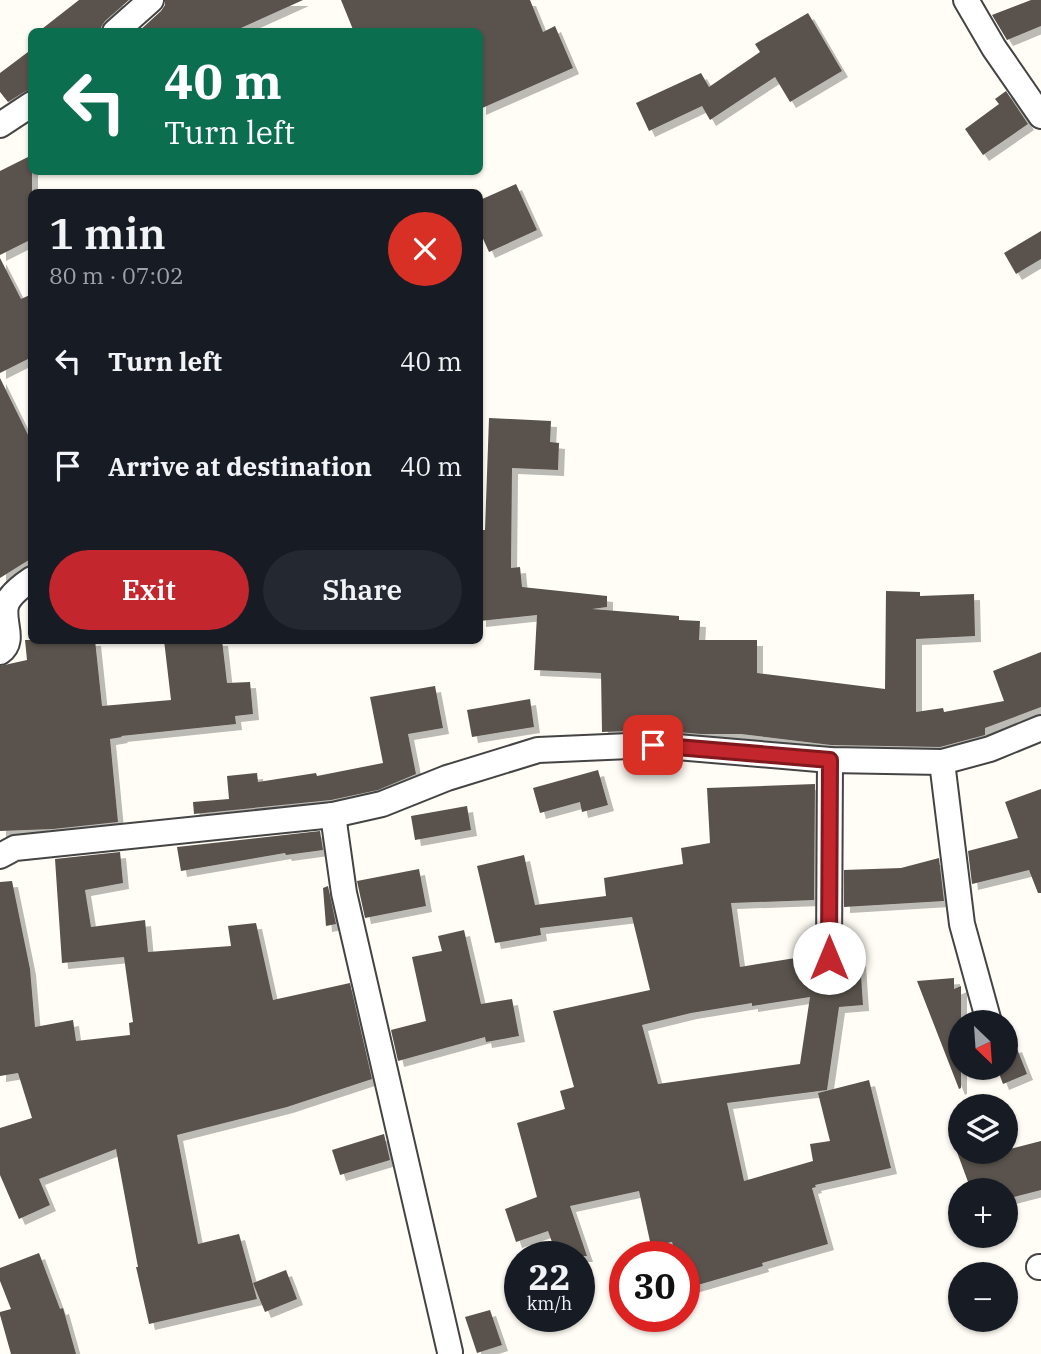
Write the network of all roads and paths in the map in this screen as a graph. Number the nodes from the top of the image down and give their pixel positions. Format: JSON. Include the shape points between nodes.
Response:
{"nodes":[{"id":1,"x":150,"y":0,"type":"edge"},
{"id":2,"x":966,"y":0,"type":"edge"},
{"id":3,"x":119,"y":28,"type":"edge"},
{"id":4,"x":28,"y":107,"type":"edge"},
{"id":5,"x":1041,"y":116,"type":"edge"},
{"id":6,"x":0,"y":125,"type":"edge"},
{"id":7,"x":28,"y":582,"type":"edge"},
{"id":8,"x":0,"y":652,"type":"edge"},
{"id":9,"x":1041,"y":728,"type":"edge"},
{"id":10,"x":830,"y":760,"type":"junction"},
{"id":11,"x":942,"y":762,"type":"junction"},
{"id":12,"x":334,"y":815,"type":"junction"},
{"id":13,"x":0,"y":856,"type":"edge"},
{"id":14,"x":829,"y":958,"type":"dead end"},
{"id":15,"x":986,"y":1010,"type":"edge"},
{"id":16,"x":450,"y":1352,"type":"dead end"}],
"edges":[{"from":1,"to":3,"type":"street"},
{"from":2,"to":5,"type":"street"},
{"from":4,"to":6,"type":"street"},
{"from":7,"to":8,"type":"street","via":[[6,604],[9,640]]},
{"from":9,"to":11,"type":"street"},
{"from":10,"to":11,"type":"street"},
{"from":10,"to":12,"type":"street","via":[[653,745],[538,750],[382,804]]},
{"from":10,"to":14,"type":"street"},
{"from":11,"to":15,"type":"street","via":[[962,924]]},
{"from":12,"to":13,"type":"street","via":[[15,848]]},
{"from":12,"to":16,"type":"street","via":[[344,892]]}]}
